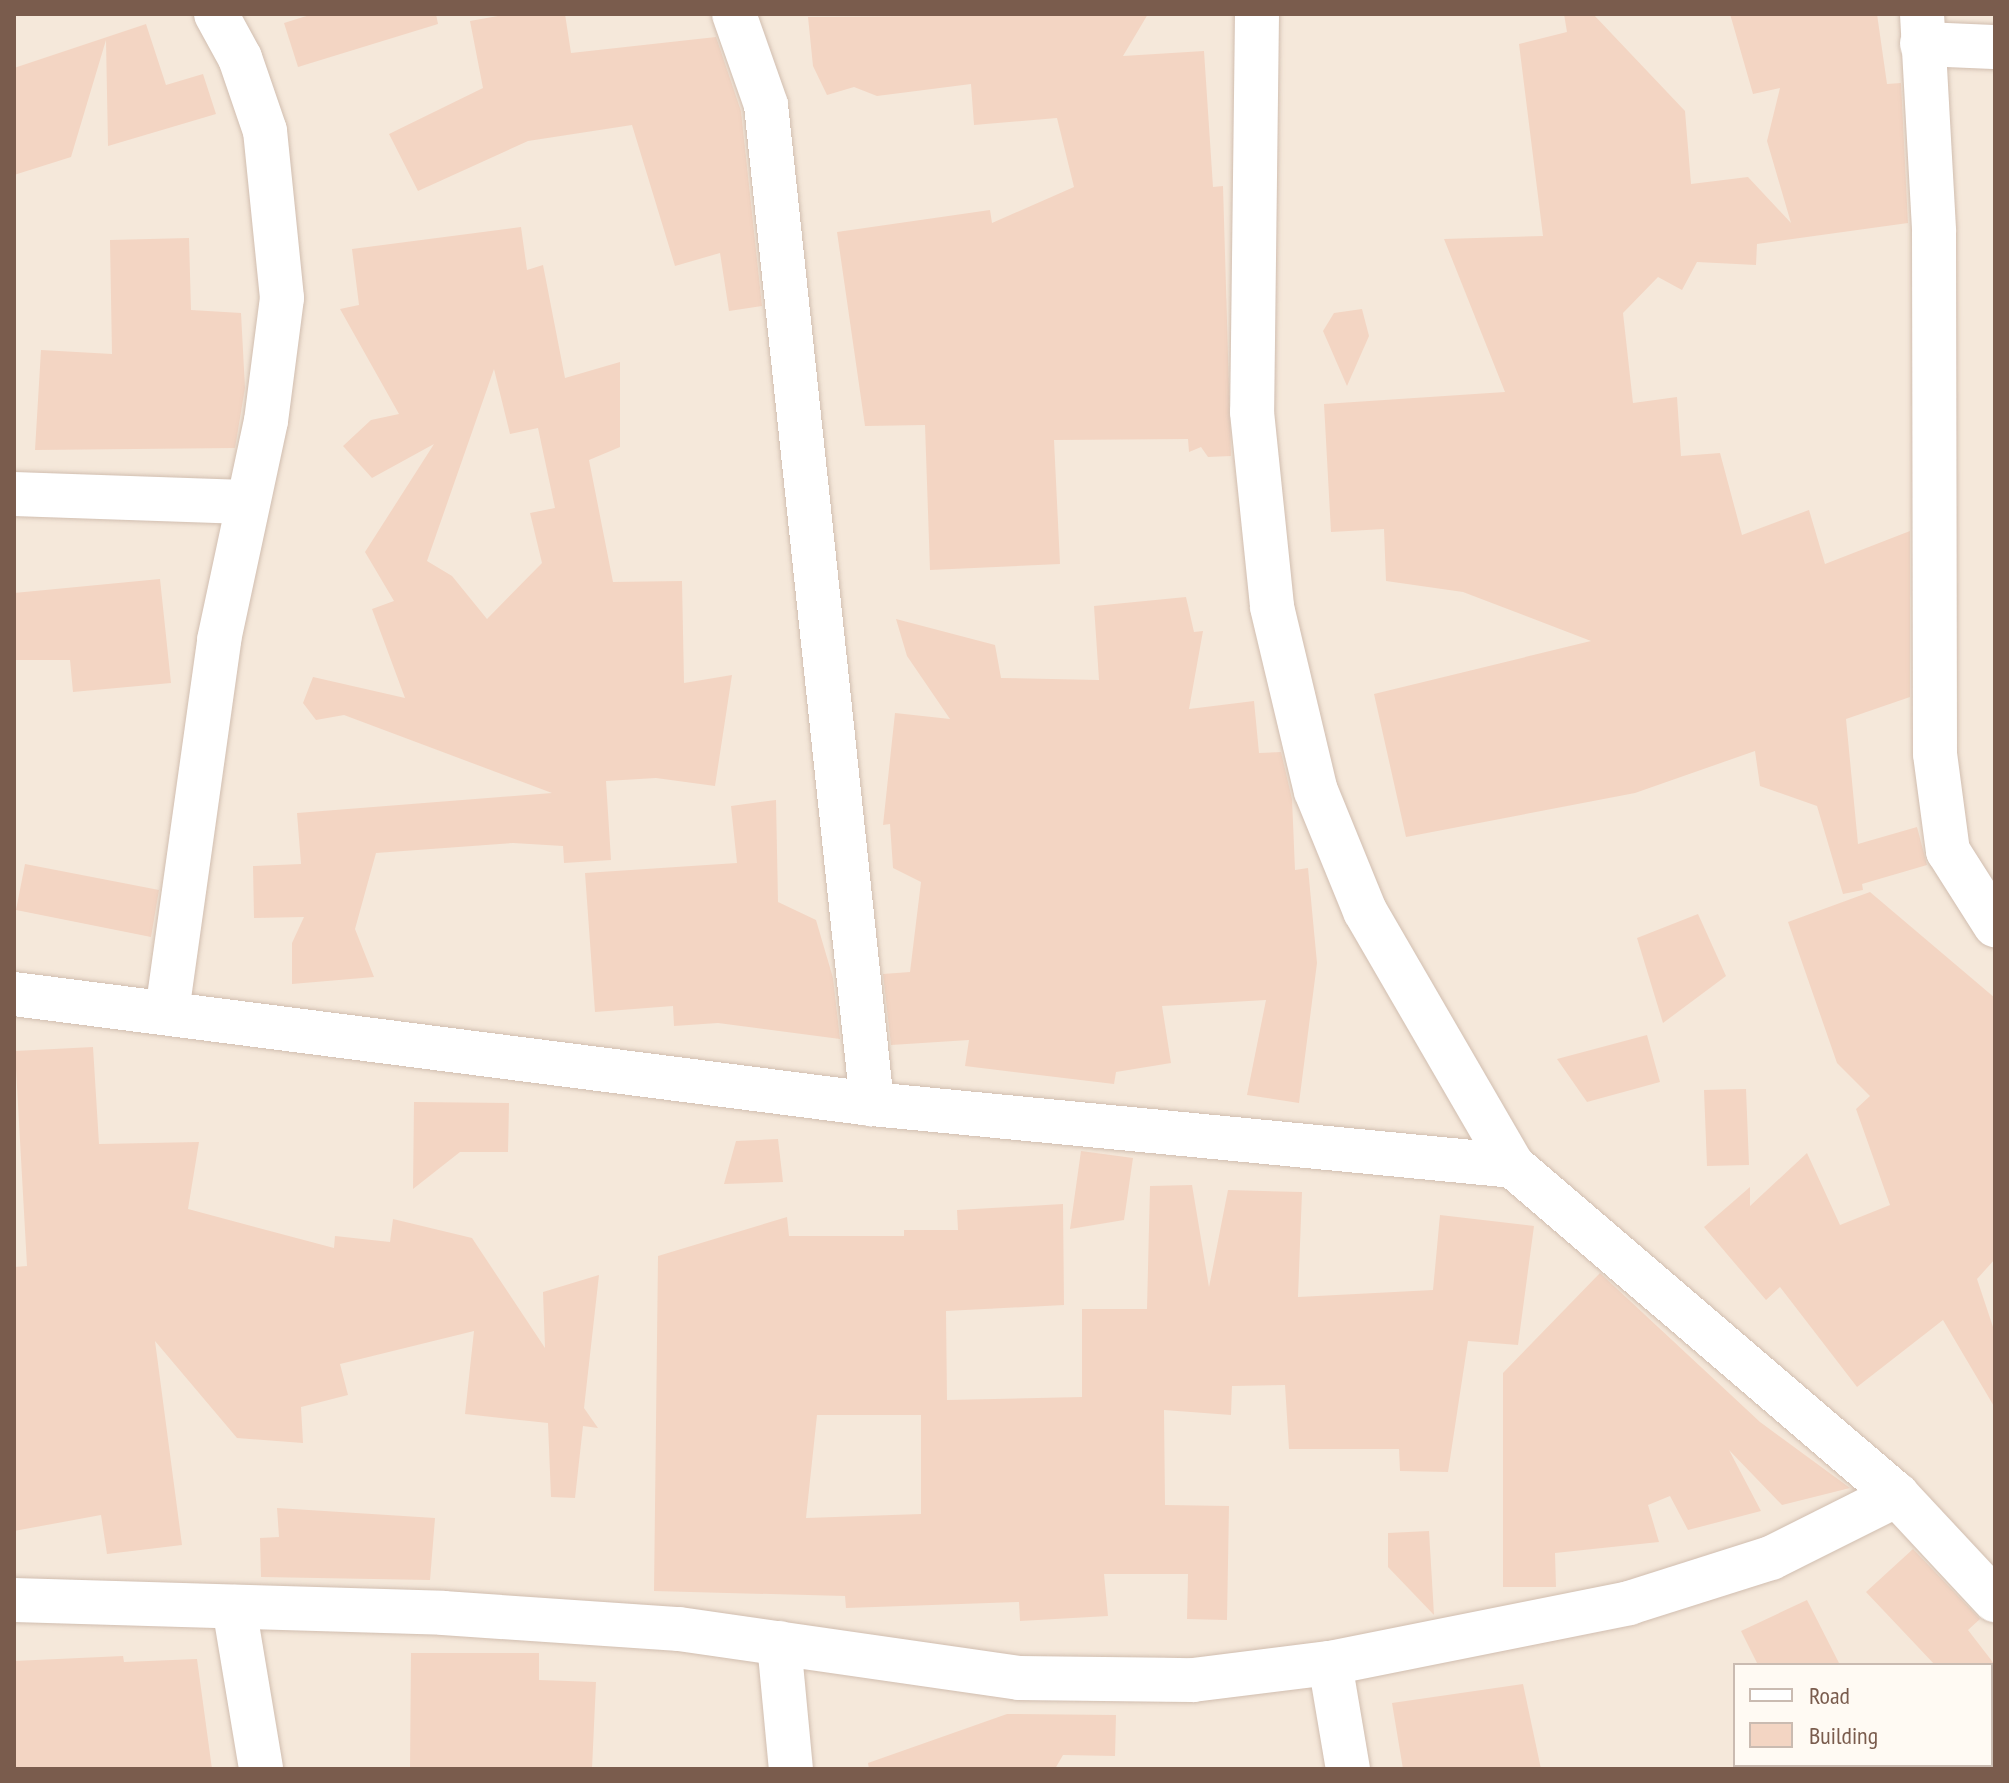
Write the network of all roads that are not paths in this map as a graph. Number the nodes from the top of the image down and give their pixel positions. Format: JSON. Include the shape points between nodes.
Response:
{"nodes":[{"id":1,"x":216,"y":14,"type":"edge"},
{"id":2,"x":734,"y":14,"type":"edge"},
{"id":3,"x":1257,"y":14,"type":"edge"},
{"id":4,"x":1922,"y":29,"type":"edge"},
{"id":5,"x":1995,"y":47,"type":"edge"},
{"id":6,"x":14,"y":494,"type":"edge"},
{"id":7,"x":245,"y":502,"type":"junction"},
{"id":8,"x":1995,"y":925,"type":"edge"},
{"id":9,"x":14,"y":994,"type":"edge"},
{"id":10,"x":167,"y":1012,"type":"junction"},
{"id":11,"x":872,"y":1104,"type":"junction"},
{"id":12,"x":1513,"y":1166,"type":"junction"},
{"id":13,"x":1897,"y":1495,"type":"junction"},
{"id":14,"x":14,"y":1600,"type":"edge"},
{"id":15,"x":1995,"y":1600,"type":"edge"},
{"id":16,"x":234,"y":1607,"type":"junction"},
{"id":17,"x":779,"y":1643,"type":"junction"},
{"id":18,"x":1330,"y":1663,"type":"junction"},
{"id":19,"x":261,"y":1769,"type":"edge"},
{"id":20,"x":791,"y":1769,"type":"edge"},
{"id":21,"x":1348,"y":1769,"type":"edge"}],
"edges":[{"from":1,"to":7,"type":"street","via":[[240,58],[265,131],[282,298],[266,421]]},
{"from":2,"to":11,"type":"street","via":[[766,105]]},
{"from":3,"to":12,"type":"street","via":[[1252,412],[1272,607],[1316,791],[1365,911]]},
{"from":4,"to":5,"type":"street"},
{"from":4,"to":8,"type":"street","via":[[1934,232],[1935,754],[1948,851]]},
{"from":6,"to":7,"type":"street"},
{"from":7,"to":10,"type":"street"},
{"from":9,"to":10,"type":"street"},
{"from":10,"to":11,"type":"street"},
{"from":11,"to":12,"type":"street"},
{"from":12,"to":13,"type":"street"},
{"from":13,"to":15,"type":"street"},
{"from":13,"to":18,"type":"street","via":[[1771,1558],[1629,1603]]},
{"from":14,"to":16,"type":"street"},
{"from":16,"to":17,"type":"street","via":[[443,1613]]},
{"from":16,"to":19,"type":"street"},
{"from":17,"to":18,"type":"street","via":[[1019,1678],[1193,1680]]},
{"from":17,"to":20,"type":"street"},
{"from":18,"to":21,"type":"street"}]}
